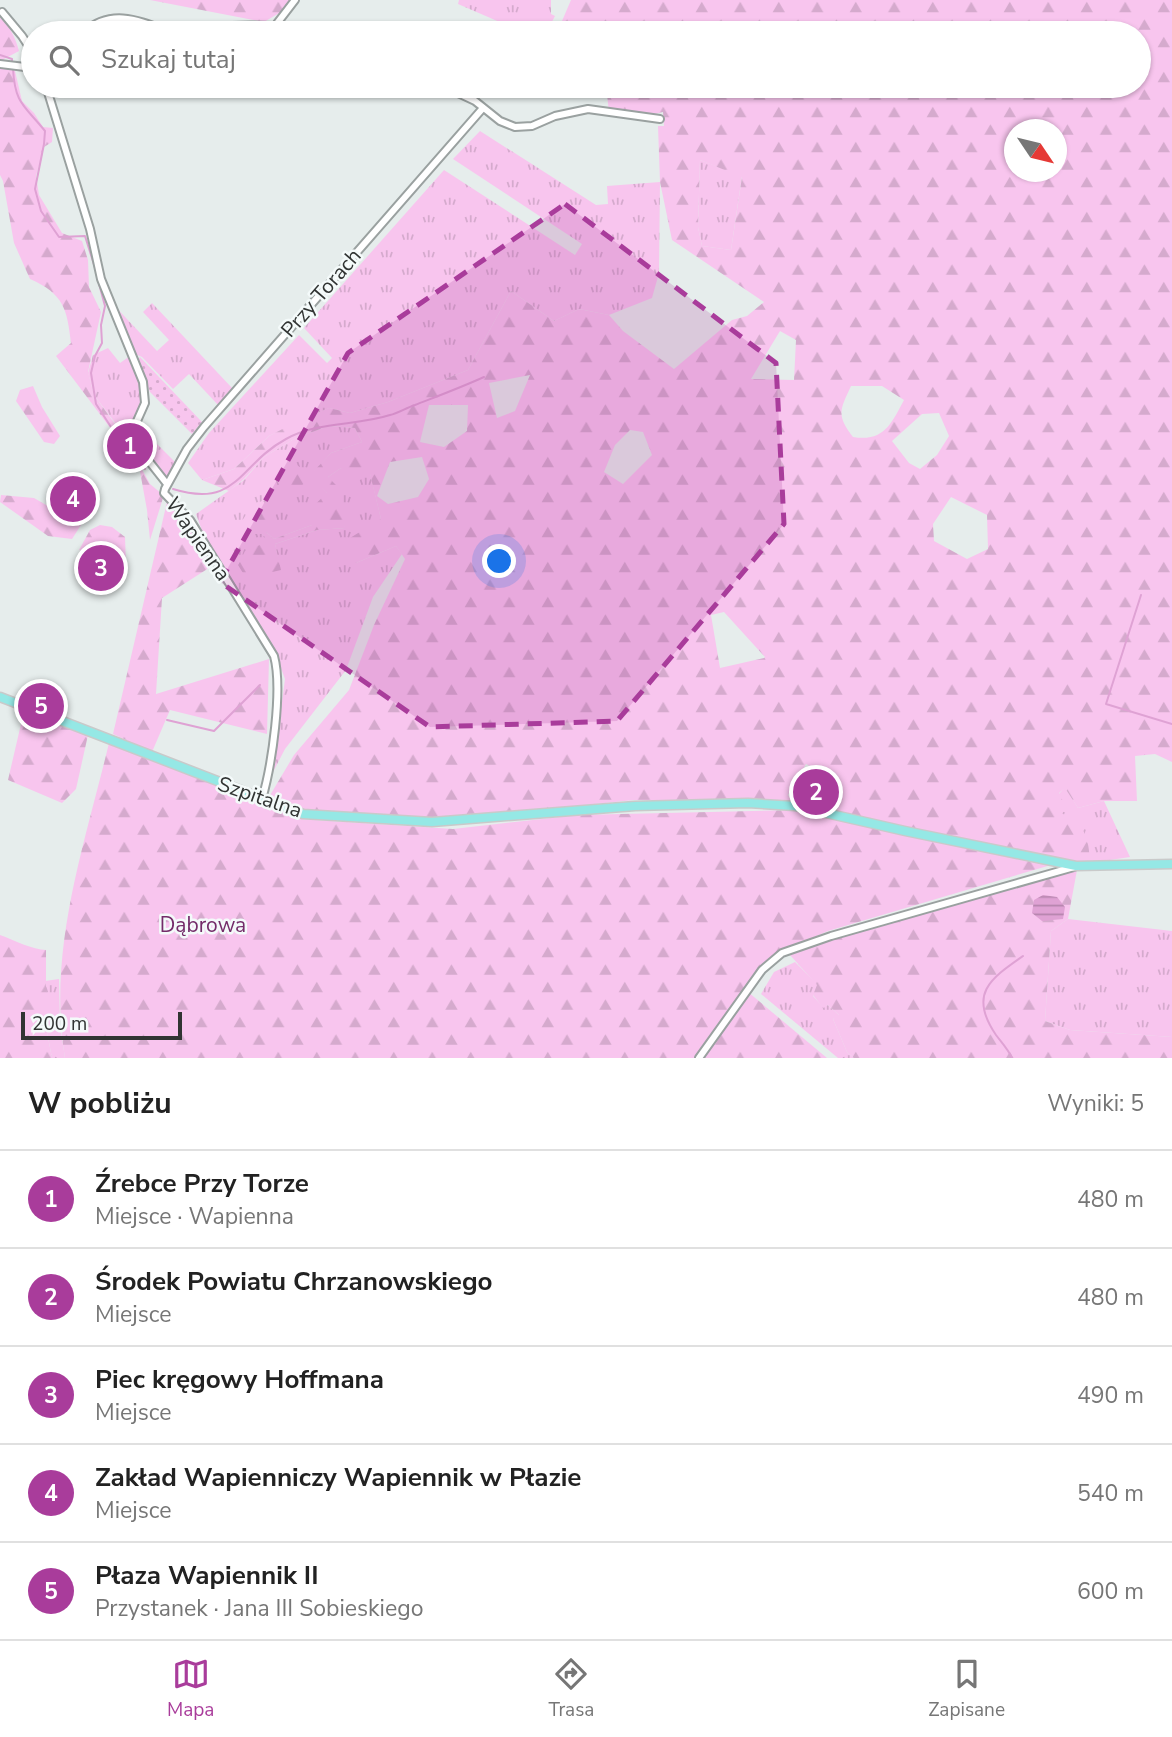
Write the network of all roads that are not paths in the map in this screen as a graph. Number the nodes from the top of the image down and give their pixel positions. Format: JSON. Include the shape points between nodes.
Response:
{"nodes":[{"id":1,"x":295,"y":0,"type":"edge"},
{"id":2,"x":2,"y":12,"type":"dead end"},
{"id":3,"x":101,"y":21,"type":"edge"},
{"id":4,"x":138,"y":21,"type":"edge"},
{"id":5,"x":279,"y":21,"type":"edge"},
{"id":6,"x":21,"y":35,"type":"edge"},
{"id":7,"x":50,"y":98,"type":"edge"},
{"id":8,"x":469,"y":98,"type":"edge"},
{"id":9,"x":483,"y":108,"type":"junction"},
{"id":10,"x":660,"y":119,"type":"dead end"},
{"id":11,"x":167,"y":484,"type":"junction"},
{"id":12,"x":0,"y":697,"type":"edge"},
{"id":13,"x":262,"y":799,"type":"junction"},
{"id":14,"x":1172,"y":864,"type":"edge"},
{"id":15,"x":1076,"y":866,"type":"junction"},
{"id":16,"x":699,"y":1058,"type":"edge"}],
"edges":[{"from":1,"to":5,"type":"street"},
{"from":2,"to":6,"type":"street"},
{"from":3,"to":4,"type":"street"},
{"from":7,"to":11,"type":"street","name":"Wapienna","via":[[101,279],[143,382],[146,397],[133,441]]},
{"from":8,"to":9,"type":"street"},
{"from":9,"to":10,"type":"street","via":[[508,125],[523,127],[572,111],[603,109]]},
{"from":9,"to":11,"type":"street","name":"Przy Torach","via":[[204,426]]},
{"from":11,"to":13,"type":"street","name":"Wapienna","via":[[164,493],[190,520],[274,656],[273,735]]},
{"from":12,"to":13,"type":"main road","name":"Szpitalna"},
{"from":13,"to":15,"type":"main road","name":"Szpitalna","via":[[303,814],[452,822],[635,806],[795,806]]},
{"from":14,"to":15,"type":"main road"},
{"from":15,"to":16,"type":"street","via":[[782,953],[762,970]]}]}
